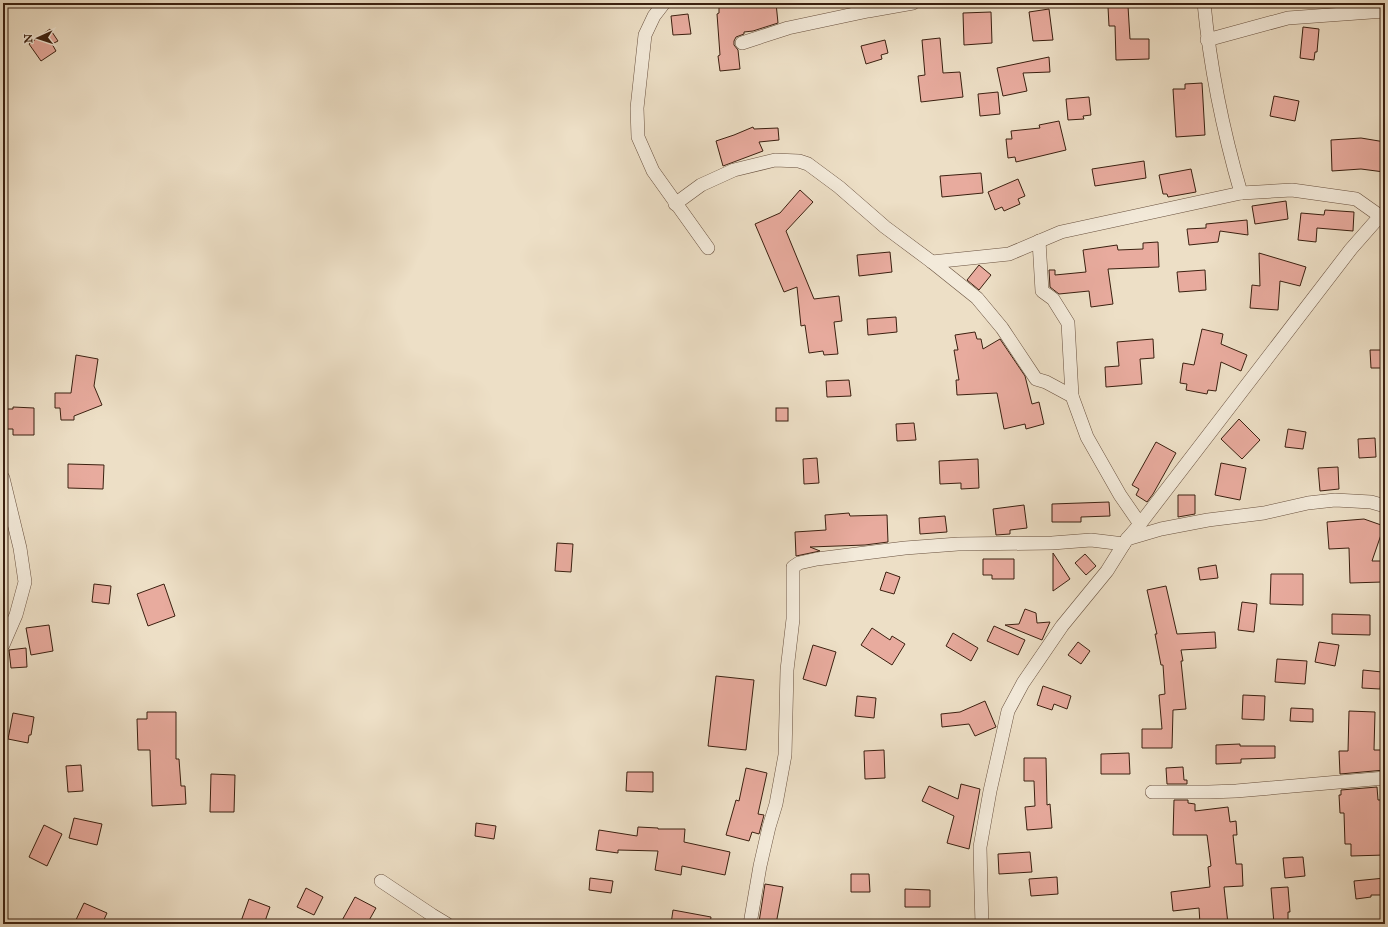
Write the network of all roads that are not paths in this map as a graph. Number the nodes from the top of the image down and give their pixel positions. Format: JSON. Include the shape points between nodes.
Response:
{"nodes":[{"id":1,"x":664,"y":3,"type":"edge"},
{"id":2,"x":913,"y":3,"type":"edge"},
{"id":3,"x":1204,"y":3,"type":"edge"},
{"id":4,"x":1385,"y":11,"type":"edge"},
{"id":5,"x":1207,"y":40,"type":"junction"},
{"id":6,"x":742,"y":43,"type":"dead end"},
{"id":7,"x":1241,"y":193,"type":"junction"},
{"id":8,"x":675,"y":204,"type":"junction"},
{"id":9,"x":1383,"y":216,"type":"edge"},
{"id":10,"x":1040,"y":241,"type":"junction"},
{"id":11,"x":708,"y":248,"type":"dead end"},
{"id":12,"x":932,"y":262,"type":"junction"},
{"id":13,"x":1072,"y":396,"type":"junction"},
{"id":14,"x":3,"y":478,"type":"edge"},
{"id":15,"x":1385,"y":506,"type":"edge"},
{"id":16,"x":1140,"y":524,"type":"junction"},
{"id":17,"x":1126,"y":542,"type":"junction"},
{"id":18,"x":3,"y":645,"type":"edge"},
{"id":19,"x":1385,"y":778,"type":"edge"},
{"id":20,"x":1152,"y":792,"type":"dead end"},
{"id":21,"x":381,"y":881,"type":"dead end"},
{"id":22,"x":447,"y":924,"type":"edge"},
{"id":23,"x":750,"y":924,"type":"edge"},
{"id":24,"x":982,"y":924,"type":"edge"}],
"edges":[{"from":1,"to":8,"type":"street","via":[[645,35],[637,108],[638,137],[653,171]]},
{"from":2,"to":6,"type":"street","via":[[788,28]]},
{"from":3,"to":5,"type":"street"},
{"from":4,"to":5,"type":"street","via":[[1288,18]]},
{"from":5,"to":7,"type":"street","via":[[1232,162]]},
{"from":7,"to":9,"type":"street","via":[[1292,190],[1356,199]]},
{"from":7,"to":10,"type":"street","via":[[1061,232]]},
{"from":8,"to":11,"type":"street"},
{"from":8,"to":12,"type":"street","via":[[701,185],[734,170],[775,160],[799,161],[821,173],[885,227]]},
{"from":9,"to":16,"type":"street","via":[[1351,249]]},
{"from":10,"to":12,"type":"street","via":[[1009,254]]},
{"from":10,"to":13,"type":"street","via":[[1042,291],[1053,299],[1068,323]]},
{"from":12,"to":13,"type":"street","via":[[977,298],[1002,328],[1036,379]]},
{"from":13,"to":16,"type":"street","via":[[1087,437]]},
{"from":14,"to":18,"type":"street","via":[[20,548],[25,582],[16,615]]},
{"from":15,"to":17,"type":"street","via":[[1371,502],[1335,500],[1308,503],[1264,513],[1161,529]]},
{"from":16,"to":17,"type":"street"},
{"from":17,"to":23,"type":"street","via":[[1091,540],[905,548],[818,559],[799,563],[794,567],[793,619],[787,670],[785,755]]},
{"from":17,"to":24,"type":"street","via":[[1107,572],[1058,632],[1023,683],[1008,711],[980,846]]},
{"from":19,"to":20,"type":"street","via":[[1229,791]]},
{"from":21,"to":22,"type":"street"}]}
